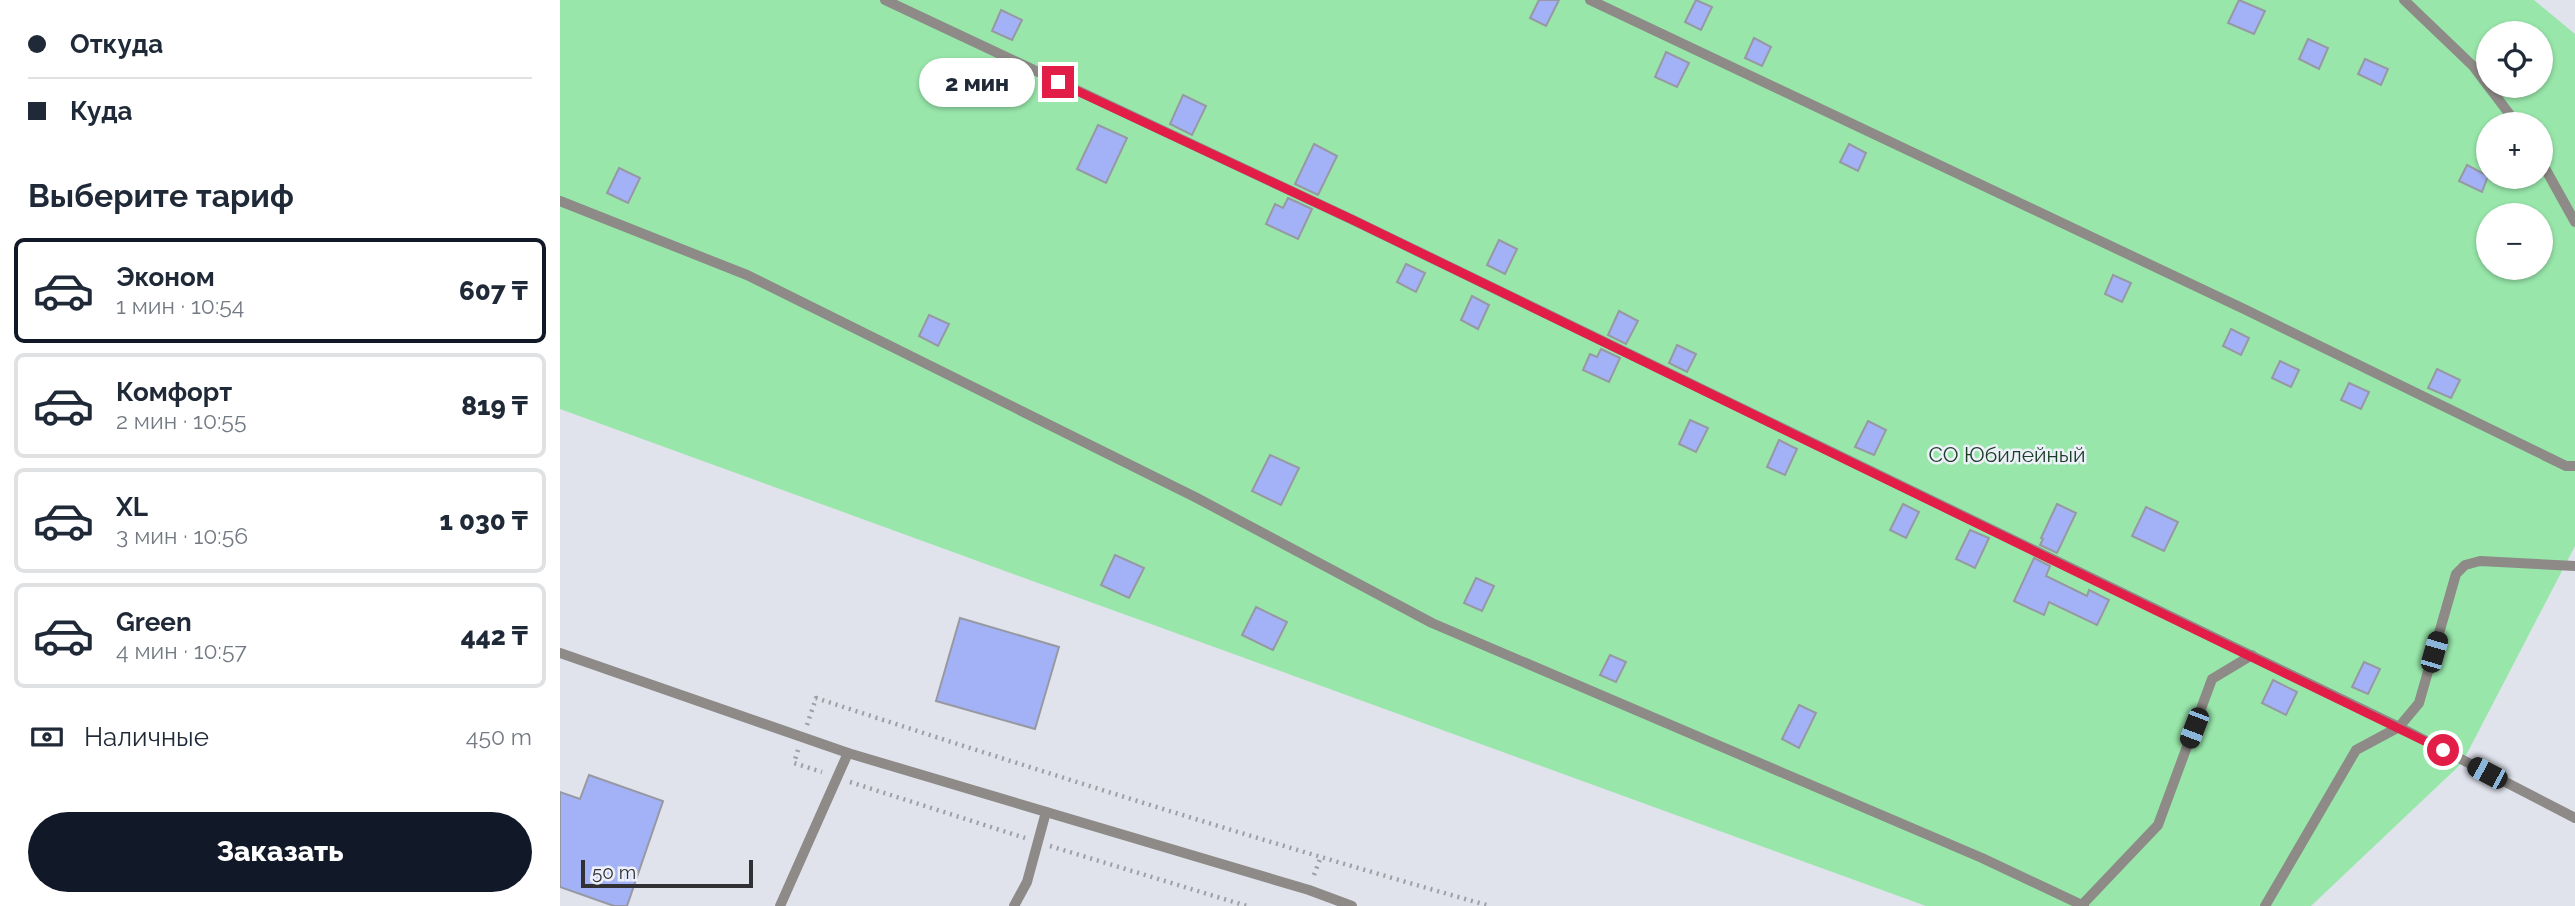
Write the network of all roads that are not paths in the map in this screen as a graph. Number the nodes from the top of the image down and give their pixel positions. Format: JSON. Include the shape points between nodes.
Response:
{"nodes":[{"id":1,"x":885,"y":0,"type":"edge"},
{"id":2,"x":1590,"y":0,"type":"edge"},
{"id":3,"x":2404,"y":0,"type":"edge"},
{"id":4,"x":2508,"y":112,"type":"edge"},
{"id":5,"x":2553,"y":183,"type":"edge"},
{"id":6,"x":560,"y":201,"type":"edge"},
{"id":7,"x":2575,"y":222,"type":"edge"},
{"id":8,"x":2575,"y":466,"type":"edge"},
{"id":9,"x":2575,"y":566,"type":"edge"},
{"id":10,"x":560,"y":653,"type":"edge"},
{"id":11,"x":2252,"y":655,"type":"junction"},
{"id":12,"x":2399,"y":727,"type":"junction"},
{"id":13,"x":848,"y":753,"type":"junction"},
{"id":14,"x":1046,"y":812,"type":"junction"},
{"id":15,"x":2575,"y":818,"type":"edge"},
{"id":16,"x":780,"y":906,"type":"edge"},
{"id":17,"x":1014,"y":906,"type":"edge"},
{"id":18,"x":1352,"y":906,"type":"edge"},
{"id":19,"x":2082,"y":906,"type":"edge"},
{"id":20,"x":2265,"y":906,"type":"edge"}],
"edges":[{"from":1,"to":11,"type":"lane","via":[[1366,226]]},
{"from":2,"to":8,"type":"lane","via":[[2566,466]]},
{"from":3,"to":4,"type":"lane","via":[[2473,66]]},
{"from":5,"to":7,"type":"lane"},
{"from":6,"to":19,"type":"lane","via":[[747,275],[1195,497],[1432,623],[1982,858]]},
{"from":9,"to":12,"type":"lane","via":[[2480,561],[2465,565],[2456,574],[2419,703]]},
{"from":10,"to":13,"type":"lane"},
{"from":11,"to":12,"type":"lane"},
{"from":11,"to":19,"type":"lane","via":[[2212,679],[2158,825]]},
{"from":12,"to":15,"type":"lane"},
{"from":12,"to":20,"type":"lane","via":[[2356,750]]},
{"from":13,"to":14,"type":"lane"},
{"from":13,"to":16,"type":"lane"},
{"from":14,"to":17,"type":"lane","via":[[1027,882]]},
{"from":14,"to":18,"type":"lane"}]}
